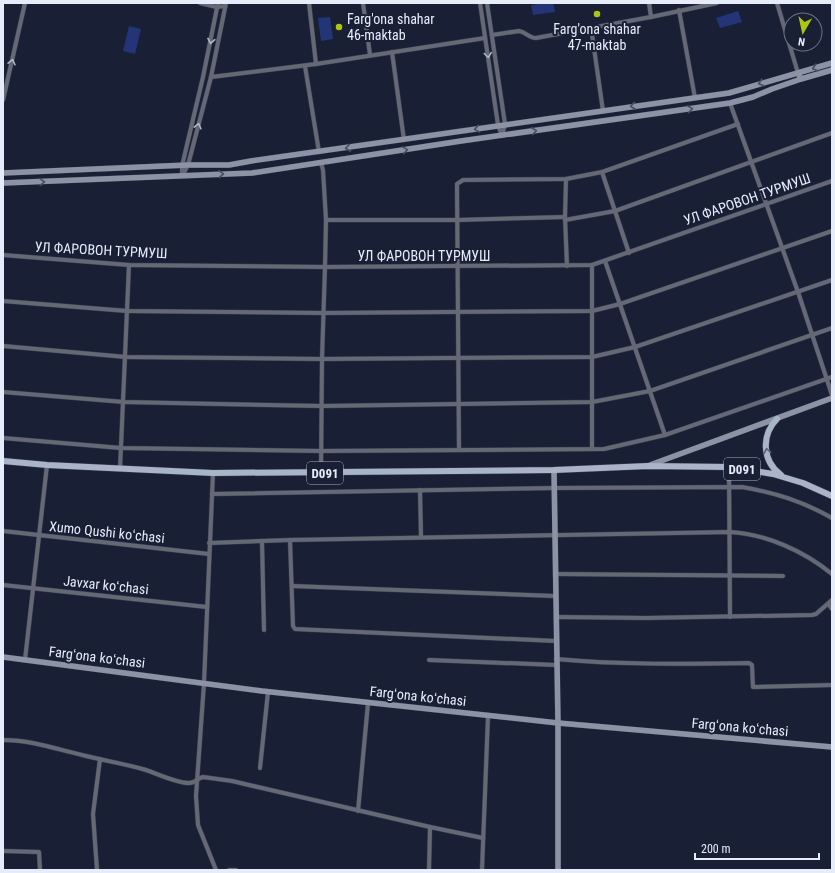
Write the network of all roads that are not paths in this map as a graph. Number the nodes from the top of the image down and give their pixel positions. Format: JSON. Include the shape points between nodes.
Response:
{"nodes":[{"id":1,"x":26,"y":3,"type":"edge"},
{"id":2,"x":200,"y":3,"type":"edge"},
{"id":3,"x":309,"y":3,"type":"edge"},
{"id":4,"x":363,"y":3,"type":"edge"},
{"id":5,"x":480,"y":3,"type":"edge"},
{"id":6,"x":488,"y":3,"type":"edge"},
{"id":7,"x":649,"y":3,"type":"edge"},
{"id":8,"x":717,"y":3,"type":"edge"},
{"id":9,"x":777,"y":3,"type":"edge"},
{"id":10,"x":219,"y":4,"type":"edge"},
{"id":11,"x":226,"y":5,"type":"edge"},
{"id":12,"x":679,"y":10,"type":"junction"},
{"id":13,"x":651,"y":17,"type":"junction"},
{"id":14,"x":591,"y":28,"type":"junction"},
{"id":15,"x":492,"y":35,"type":"junction"},
{"id":16,"x":485,"y":38,"type":"junction"},
{"id":17,"x":392,"y":52,"type":"junction"},
{"id":18,"x":370,"y":55,"type":"junction"},
{"id":19,"x":832,"y":63,"type":"edge"},
{"id":20,"x":316,"y":64,"type":"junction"},
{"id":21,"x":306,"y":66,"type":"junction"},
{"id":22,"x":832,"y":70,"type":"edge"},
{"id":23,"x":798,"y":73,"type":"junction"},
{"id":24,"x":211,"y":77,"type":"junction"},
{"id":25,"x":801,"y":79,"type":"junction"},
{"id":26,"x":695,"y":98,"type":"junction"},
{"id":27,"x":3,"y":100,"type":"edge"},
{"id":28,"x":730,"y":103,"type":"junction"},
{"id":29,"x":603,"y":111,"type":"junction"},
{"id":30,"x":504,"y":116,"type":"junction"},
{"id":31,"x":497,"y":117,"type":"junction"},
{"id":32,"x":513,"y":123,"type":"junction"},
{"id":33,"x":505,"y":124,"type":"junction"},
{"id":34,"x":738,"y":124,"type":"junction"},
{"id":35,"x":498,"y":125,"type":"junction"},
{"id":36,"x":490,"y":126,"type":"junction"},
{"id":37,"x":832,"y":133,"type":"edge"},
{"id":38,"x":515,"y":134,"type":"junction"},
{"id":39,"x":502,"y":136,"type":"junction"},
{"id":40,"x":404,"y":140,"type":"junction"},
{"id":41,"x":319,"y":152,"type":"junction"},
{"id":42,"x":751,"y":161,"type":"junction"},
{"id":43,"x":321,"y":163,"type":"junction"},
{"id":44,"x":188,"y":165,"type":"junction"},
{"id":45,"x":207,"y":165,"type":"junction"},
{"id":46,"x":182,"y":166,"type":"junction"},
{"id":47,"x":602,"y":172,"type":"junction"},
{"id":48,"x":3,"y":173,"type":"edge"},
{"id":49,"x":202,"y":175,"type":"junction"},
{"id":50,"x":182,"y":176,"type":"junction"},
{"id":51,"x":566,"y":179,"type":"junction"},
{"id":52,"x":832,"y":181,"type":"edge"},
{"id":53,"x":3,"y":183,"type":"edge"},
{"id":54,"x":766,"y":204,"type":"junction"},
{"id":55,"x":615,"y":211,"type":"junction"},
{"id":56,"x":565,"y":219,"type":"junction"},
{"id":57,"x":326,"y":220,"type":"junction"},
{"id":58,"x":457,"y":220,"type":"junction"},
{"id":59,"x":832,"y":231,"type":"edge"},
{"id":60,"x":782,"y":248,"type":"junction"},
{"id":61,"x":629,"y":252,"type":"junction"},
{"id":62,"x":3,"y":255,"type":"edge"},
{"id":63,"x":605,"y":261,"type":"junction"},
{"id":64,"x":129,"y":265,"type":"junction"},
{"id":65,"x":592,"y":265,"type":"junction"},
{"id":66,"x":567,"y":266,"type":"junction"},
{"id":67,"x":326,"y":267,"type":"junction"},
{"id":68,"x":458,"y":267,"type":"junction"},
{"id":69,"x":832,"y":280,"type":"edge"},
{"id":70,"x":798,"y":292,"type":"junction"},
{"id":71,"x":3,"y":301,"type":"edge"},
{"id":72,"x":620,"y":304,"type":"junction"},
{"id":73,"x":127,"y":311,"type":"junction"},
{"id":74,"x":592,"y":311,"type":"junction"},
{"id":75,"x":458,"y":312,"type":"junction"},
{"id":76,"x":323,"y":313,"type":"junction"},
{"id":77,"x":832,"y":328,"type":"edge"},
{"id":78,"x":811,"y":335,"type":"junction"},
{"id":79,"x":3,"y":346,"type":"edge"},
{"id":80,"x":635,"y":347,"type":"junction"},
{"id":81,"x":126,"y":357,"type":"junction"},
{"id":82,"x":592,"y":357,"type":"junction"},
{"id":83,"x":459,"y":358,"type":"junction"},
{"id":84,"x":322,"y":359,"type":"junction"},
{"id":85,"x":832,"y":377,"type":"edge"},
{"id":86,"x":827,"y":379,"type":"junction"},
{"id":87,"x":650,"y":390,"type":"junction"},
{"id":88,"x":3,"y":392,"type":"edge"},
{"id":89,"x":832,"y":395,"type":"edge"},
{"id":90,"x":832,"y":398,"type":"edge"},
{"id":91,"x":124,"y":402,"type":"junction"},
{"id":92,"x":592,"y":402,"type":"junction"},
{"id":93,"x":459,"y":404,"type":"junction"},
{"id":94,"x":322,"y":406,"type":"junction"},
{"id":95,"x":777,"y":419,"type":"junction"},
{"id":96,"x":665,"y":435,"type":"junction"},
{"id":97,"x":3,"y":438,"type":"edge"},
{"id":98,"x":121,"y":448,"type":"junction"},
{"id":99,"x":592,"y":449,"type":"junction"},
{"id":100,"x":459,"y":450,"type":"junction"},
{"id":101,"x":321,"y":451,"type":"junction"},
{"id":102,"x":3,"y":461,"type":"edge"},
{"id":103,"x":47,"y":465,"type":"junction"},
{"id":104,"x":648,"y":466,"type":"junction"},
{"id":105,"x":729,"y":467,"type":"junction"},
{"id":106,"x":120,"y":469,"type":"junction"},
{"id":107,"x":554,"y":470,"type":"junction"},
{"id":108,"x":213,"y":473,"type":"junction"},
{"id":109,"x":321,"y":473,"type":"junction"},
{"id":110,"x":788,"y":478,"type":"junction"},
{"id":111,"x":729,"y":487,"type":"junction"},
{"id":112,"x":555,"y":488,"type":"junction"},
{"id":113,"x":420,"y":490,"type":"junction"},
{"id":114,"x":212,"y":494,"type":"junction"},
{"id":115,"x":832,"y":496,"type":"edge"},
{"id":116,"x":832,"y":518,"type":"edge"},
{"id":117,"x":3,"y":531,"type":"edge"},
{"id":118,"x":730,"y":532,"type":"junction"},
{"id":119,"x":39,"y":535,"type":"junction"},
{"id":120,"x":555,"y":535,"type":"junction"},
{"id":121,"x":421,"y":537,"type":"junction"},
{"id":122,"x":290,"y":540,"type":"junction"},
{"id":123,"x":262,"y":541,"type":"junction"},
{"id":124,"x":209,"y":543,"type":"junction"},
{"id":125,"x":209,"y":554,"type":"junction"},
{"id":126,"x":555,"y":574,"type":"junction"},
{"id":127,"x":832,"y":574,"type":"edge"},
{"id":128,"x":730,"y":575,"type":"junction"},
{"id":129,"x":783,"y":576,"type":"dead end"},
{"id":130,"x":3,"y":585,"type":"edge"},
{"id":131,"x":292,"y":586,"type":"junction"},
{"id":132,"x":33,"y":588,"type":"junction"},
{"id":133,"x":555,"y":596,"type":"junction"},
{"id":134,"x":832,"y":600,"type":"edge"},
{"id":135,"x":828,"y":604,"type":"junction"},
{"id":136,"x":207,"y":607,"type":"junction"},
{"id":137,"x":832,"y":609,"type":"edge"},
{"id":138,"x":556,"y":617,"type":"junction"},
{"id":139,"x":730,"y":617,"type":"junction"},
{"id":140,"x":264,"y":630,"type":"dead end"},
{"id":141,"x":556,"y":641,"type":"junction"},
{"id":142,"x":3,"y":657,"type":"edge"},
{"id":143,"x":25,"y":660,"type":"junction"},
{"id":144,"x":429,"y":660,"type":"dead end"},
{"id":145,"x":556,"y":662,"type":"junction"},
{"id":146,"x":204,"y":683,"type":"junction"},
{"id":147,"x":832,"y":685,"type":"edge"},
{"id":148,"x":268,"y":692,"type":"junction"},
{"id":149,"x":368,"y":703,"type":"junction"},
{"id":150,"x":488,"y":716,"type":"junction"},
{"id":151,"x":558,"y":724,"type":"junction"},
{"id":152,"x":3,"y":740,"type":"edge"},
{"id":153,"x":832,"y":747,"type":"edge"},
{"id":154,"x":100,"y":759,"type":"junction"},
{"id":155,"x":260,"y":768,"type":"dead end"},
{"id":156,"x":197,"y":781,"type":"junction"},
{"id":157,"x":358,"y":811,"type":"junction"},
{"id":158,"x":430,"y":827,"type":"junction"},
{"id":159,"x":483,"y":838,"type":"junction"},
{"id":160,"x":3,"y":852,"type":"edge"},
{"id":161,"x":40,"y":870,"type":"edge"},
{"id":162,"x":97,"y":870,"type":"edge"},
{"id":163,"x":216,"y":870,"type":"edge"},
{"id":164,"x":229,"y":870,"type":"edge"},
{"id":165,"x":236,"y":870,"type":"edge"},
{"id":166,"x":429,"y":870,"type":"edge"},
{"id":167,"x":482,"y":870,"type":"edge"},
{"id":168,"x":558,"y":870,"type":"edge"}],
"edges":[{"from":27,"to":1,"type":"street","one_way":true},
{"from":2,"to":10,"type":"street"},
{"from":3,"to":20,"type":"street"},
{"from":4,"to":18,"type":"street"},
{"from":5,"to":16,"type":"street"},
{"from":6,"to":15,"type":"street"},
{"from":7,"to":13,"type":"street"},
{"from":8,"to":12,"type":"street"},
{"from":9,"to":23,"type":"street"},
{"from":10,"to":11,"type":"street"},
{"from":10,"to":46,"type":"street","one_way":true},
{"from":11,"to":24,"type":"street"},
{"from":12,"to":13,"type":"street"},
{"from":12,"to":26,"type":"street"},
{"from":13,"to":14,"type":"street"},
{"from":14,"to":15,"type":"street","via":[[536,38],[519,31]]},
{"from":14,"to":29,"type":"street"},
{"from":15,"to":30,"type":"street"},
{"from":16,"to":17,"type":"street"},
{"from":16,"to":31,"type":"street","one_way":true},
{"from":17,"to":18,"type":"street"},
{"from":17,"to":40,"type":"street"},
{"from":18,"to":20,"type":"street"},
{"from":19,"to":23,"type":"street","one_way":true},
{"from":20,"to":21,"type":"street"},
{"from":21,"to":24,"type":"street"},
{"from":21,"to":41,"type":"street"},
{"from":22,"to":25,"type":"street"},
{"from":23,"to":25,"type":"street"},
{"from":23,"to":26,"type":"street","one_way":true,"via":[[729,93]]},
{"from":44,"to":24,"type":"street","one_way":true},
{"from":25,"to":28,"type":"street"},
{"from":26,"to":29,"type":"street","one_way":true},
{"from":28,"to":34,"type":"street"},
{"from":38,"to":28,"type":"street","one_way":true},
{"from":29,"to":32,"type":"street"},
{"from":30,"to":32,"type":"street"},
{"from":30,"to":33,"type":"street"},
{"from":31,"to":35,"type":"street"},
{"from":31,"to":36,"type":"street"},
{"from":32,"to":33,"type":"street"},
{"from":32,"to":38,"type":"street","via":[[512,131]]},
{"from":33,"to":35,"type":"street"},
{"from":33,"to":39,"type":"street"},
{"from":34,"to":42,"type":"street"},
{"from":34,"to":47,"type":"street"},
{"from":35,"to":36,"type":"street"},
{"from":35,"to":39,"type":"street"},
{"from":36,"to":40,"type":"street","one_way":true},
{"from":37,"to":42,"type":"street"},
{"from":38,"to":39,"type":"street"},
{"from":43,"to":39,"type":"street","one_way":true},
{"from":40,"to":41,"type":"street","one_way":true},
{"from":41,"to":45,"type":"street","via":[[229,166]]},
{"from":42,"to":54,"type":"street"},
{"from":42,"to":55,"type":"street"},
{"from":49,"to":43,"type":"street","one_way":true,"via":[[252,173]]},
{"from":43,"to":57,"type":"street"},
{"from":44,"to":45,"type":"street"},
{"from":44,"to":46,"type":"street"},
{"from":44,"to":50,"type":"street"},
{"from":45,"to":49,"type":"street","via":[[201,170]]},
{"from":46,"to":48,"type":"street"},
{"from":46,"to":50,"type":"street"},
{"from":47,"to":51,"type":"street"},
{"from":47,"to":55,"type":"street"},
{"from":49,"to":50,"type":"street"},
{"from":53,"to":50,"type":"street","one_way":true},
{"from":51,"to":56,"type":"street"},
{"from":51,"to":58,"type":"street","via":[[463,180],[457,184]]},
{"from":52,"to":54,"type":"street","name":"УЛ ФАРОВОН ТУРМУШ"},
{"from":54,"to":60,"type":"street"},
{"from":54,"to":61,"type":"street","name":"УЛ ФАРОВОН ТУРМУШ"},
{"from":55,"to":56,"type":"street"},
{"from":55,"to":61,"type":"street"},
{"from":56,"to":58,"type":"street"},
{"from":56,"to":66,"type":"street"},
{"from":57,"to":58,"type":"street"},
{"from":57,"to":67,"type":"street"},
{"from":58,"to":68,"type":"street"},
{"from":59,"to":60,"type":"street"},
{"from":60,"to":70,"type":"street"},
{"from":60,"to":72,"type":"street"},
{"from":61,"to":63,"type":"street","name":"УЛ ФАРОВОН ТУРМУШ"},
{"from":62,"to":64,"type":"street","name":"УЛ ФАРОВОН ТУРМУШ"},
{"from":63,"to":65,"type":"street","name":"УЛ ФАРОВОН ТУРМУШ"},
{"from":63,"to":72,"type":"street"},
{"from":64,"to":67,"type":"street","name":"УЛ ФАРОВОН ТУРМУШ"},
{"from":64,"to":73,"type":"street"},
{"from":65,"to":66,"type":"street","name":"УЛ ФАРОВОН ТУРМУШ"},
{"from":65,"to":74,"type":"street"},
{"from":66,"to":68,"type":"street","name":"УЛ ФАРОВОН ТУРМУШ"},
{"from":67,"to":68,"type":"street","name":"УЛ ФАРОВОН ТУРМУШ"},
{"from":67,"to":76,"type":"street"},
{"from":68,"to":75,"type":"street"},
{"from":69,"to":70,"type":"street"},
{"from":70,"to":78,"type":"street"},
{"from":70,"to":80,"type":"street"},
{"from":71,"to":73,"type":"street"},
{"from":72,"to":74,"type":"street"},
{"from":72,"to":80,"type":"street"},
{"from":73,"to":76,"type":"street"},
{"from":73,"to":81,"type":"street"},
{"from":74,"to":75,"type":"street"},
{"from":74,"to":82,"type":"street"},
{"from":75,"to":76,"type":"street"},
{"from":75,"to":83,"type":"street"},
{"from":76,"to":84,"type":"street"},
{"from":77,"to":78,"type":"street"},
{"from":78,"to":86,"type":"street"},
{"from":78,"to":87,"type":"street"},
{"from":79,"to":81,"type":"street"},
{"from":80,"to":82,"type":"street"},
{"from":80,"to":87,"type":"street"},
{"from":81,"to":84,"type":"street"},
{"from":81,"to":91,"type":"street"},
{"from":82,"to":83,"type":"street"},
{"from":82,"to":92,"type":"street"},
{"from":83,"to":84,"type":"street"},
{"from":83,"to":93,"type":"street"},
{"from":84,"to":94,"type":"street"},
{"from":85,"to":86,"type":"street"},
{"from":86,"to":89,"type":"street"},
{"from":86,"to":96,"type":"street"},
{"from":87,"to":92,"type":"street"},
{"from":87,"to":96,"type":"street"},
{"from":88,"to":91,"type":"street"},
{"from":90,"to":95,"type":"street"},
{"from":91,"to":94,"type":"street"},
{"from":91,"to":98,"type":"street"},
{"from":92,"to":93,"type":"street"},
{"from":92,"to":99,"type":"street"},
{"from":93,"to":94,"type":"street"},
{"from":93,"to":100,"type":"street"},
{"from":94,"to":101,"type":"street"},
{"from":95,"to":104,"type":"street"},
{"from":110,"to":95,"type":"main road","one_way":true,"via":[[773,467],[766,451],[767,435]]},
{"from":96,"to":99,"type":"street","via":[[604,449]]},
{"from":97,"to":98,"type":"street"},
{"from":98,"to":101,"type":"street"},
{"from":98,"to":106,"type":"street"},
{"from":99,"to":100,"type":"street"},
{"from":100,"to":101,"type":"street"},
{"from":101,"to":109,"type":"street"},
{"from":102,"to":103,"type":"main road","number":"D091"},
{"from":103,"to":106,"type":"main road","number":"D091"},
{"from":103,"to":119,"type":"street"},
{"from":104,"to":105,"type":"main road","number":"D091"},
{"from":104,"to":107,"type":"main road","number":"D091"},
{"from":105,"to":110,"type":"main road","number":"D091"},
{"from":105,"to":111,"type":"street"},
{"from":106,"to":108,"type":"main road","number":"D091"},
{"from":107,"to":109,"type":"main road","number":"D091"},
{"from":107,"to":112,"type":"street"},
{"from":108,"to":109,"type":"main road","number":"D091"},
{"from":108,"to":114,"type":"street"},
{"from":110,"to":115,"type":"main road","number":"D091"},
{"from":111,"to":112,"type":"street"},
{"from":111,"to":116,"type":"street","via":[[771,492]]},
{"from":111,"to":118,"type":"street"},
{"from":112,"to":113,"type":"street"},
{"from":112,"to":120,"type":"street"},
{"from":113,"to":114,"type":"street"},
{"from":113,"to":121,"type":"street"},
{"from":114,"to":124,"type":"street"},
{"from":117,"to":119,"type":"street","name":"Xumo Qushi koʻchasi"},
{"from":118,"to":120,"type":"street"},
{"from":118,"to":127,"type":"street","via":[[756,536],[788,547]]},
{"from":118,"to":128,"type":"street"},
{"from":119,"to":125,"type":"street","name":"Xumo Qushi koʻchasi"},
{"from":119,"to":132,"type":"street"},
{"from":120,"to":121,"type":"street"},
{"from":120,"to":126,"type":"street"},
{"from":121,"to":122,"type":"street"},
{"from":122,"to":123,"type":"street"},
{"from":122,"to":131,"type":"street"},
{"from":123,"to":124,"type":"street"},
{"from":123,"to":140,"type":"street"},
{"from":124,"to":125,"type":"street"},
{"from":125,"to":136,"type":"street"},
{"from":126,"to":128,"type":"street"},
{"from":126,"to":133,"type":"street"},
{"from":128,"to":129,"type":"street"},
{"from":128,"to":139,"type":"street"},
{"from":130,"to":132,"type":"street","name":"Javxar koʻchasi"},
{"from":131,"to":133,"type":"street"},
{"from":131,"to":141,"type":"street","via":[[295,629]]},
{"from":132,"to":136,"type":"street","name":"Javxar koʻchasi"},
{"from":132,"to":143,"type":"street"},
{"from":133,"to":138,"type":"street"},
{"from":134,"to":135,"type":"street"},
{"from":135,"to":137,"type":"street"},
{"from":135,"to":139,"type":"street","via":[[812,615]]},
{"from":136,"to":146,"type":"street"},
{"from":138,"to":139,"type":"street"},
{"from":138,"to":141,"type":"street"},
{"from":141,"to":145,"type":"street"},
{"from":142,"to":143,"type":"street","name":"Fargʻona koʻchasi"},
{"from":143,"to":146,"type":"street","name":"Fargʻona koʻchasi"},
{"from":144,"to":145,"type":"street"},
{"from":145,"to":147,"type":"street","via":[[749,663],[752,665],[753,687]]},
{"from":145,"to":151,"type":"street"},
{"from":146,"to":148,"type":"street","name":"Fargʻona koʻchasi"},
{"from":146,"to":156,"type":"street"},
{"from":148,"to":149,"type":"street","name":"Fargʻona koʻchasi"},
{"from":148,"to":155,"type":"street"},
{"from":149,"to":150,"type":"street","name":"Fargʻona koʻchasi"},
{"from":149,"to":157,"type":"street"},
{"from":150,"to":151,"type":"street","name":"Fargʻona koʻchasi"},
{"from":150,"to":159,"type":"street"},
{"from":151,"to":153,"type":"street","name":"Fargʻona koʻchasi"},
{"from":151,"to":168,"type":"street"},
{"from":152,"to":154,"type":"street","via":[[50,746]]},
{"from":154,"to":156,"type":"street","via":[[183,782]]},
{"from":154,"to":162,"type":"street","via":[[93,814]]},
{"from":156,"to":157,"type":"street","via":[[203,777],[232,781]]},
{"from":156,"to":163,"type":"street","via":[[198,825]]},
{"from":157,"to":158,"type":"street"},
{"from":158,"to":159,"type":"street"},
{"from":158,"to":166,"type":"street"},
{"from":159,"to":167,"type":"street"},
{"from":160,"to":161,"type":"street","via":[[39,852]]},
{"from":164,"to":165,"type":"street"}]}
